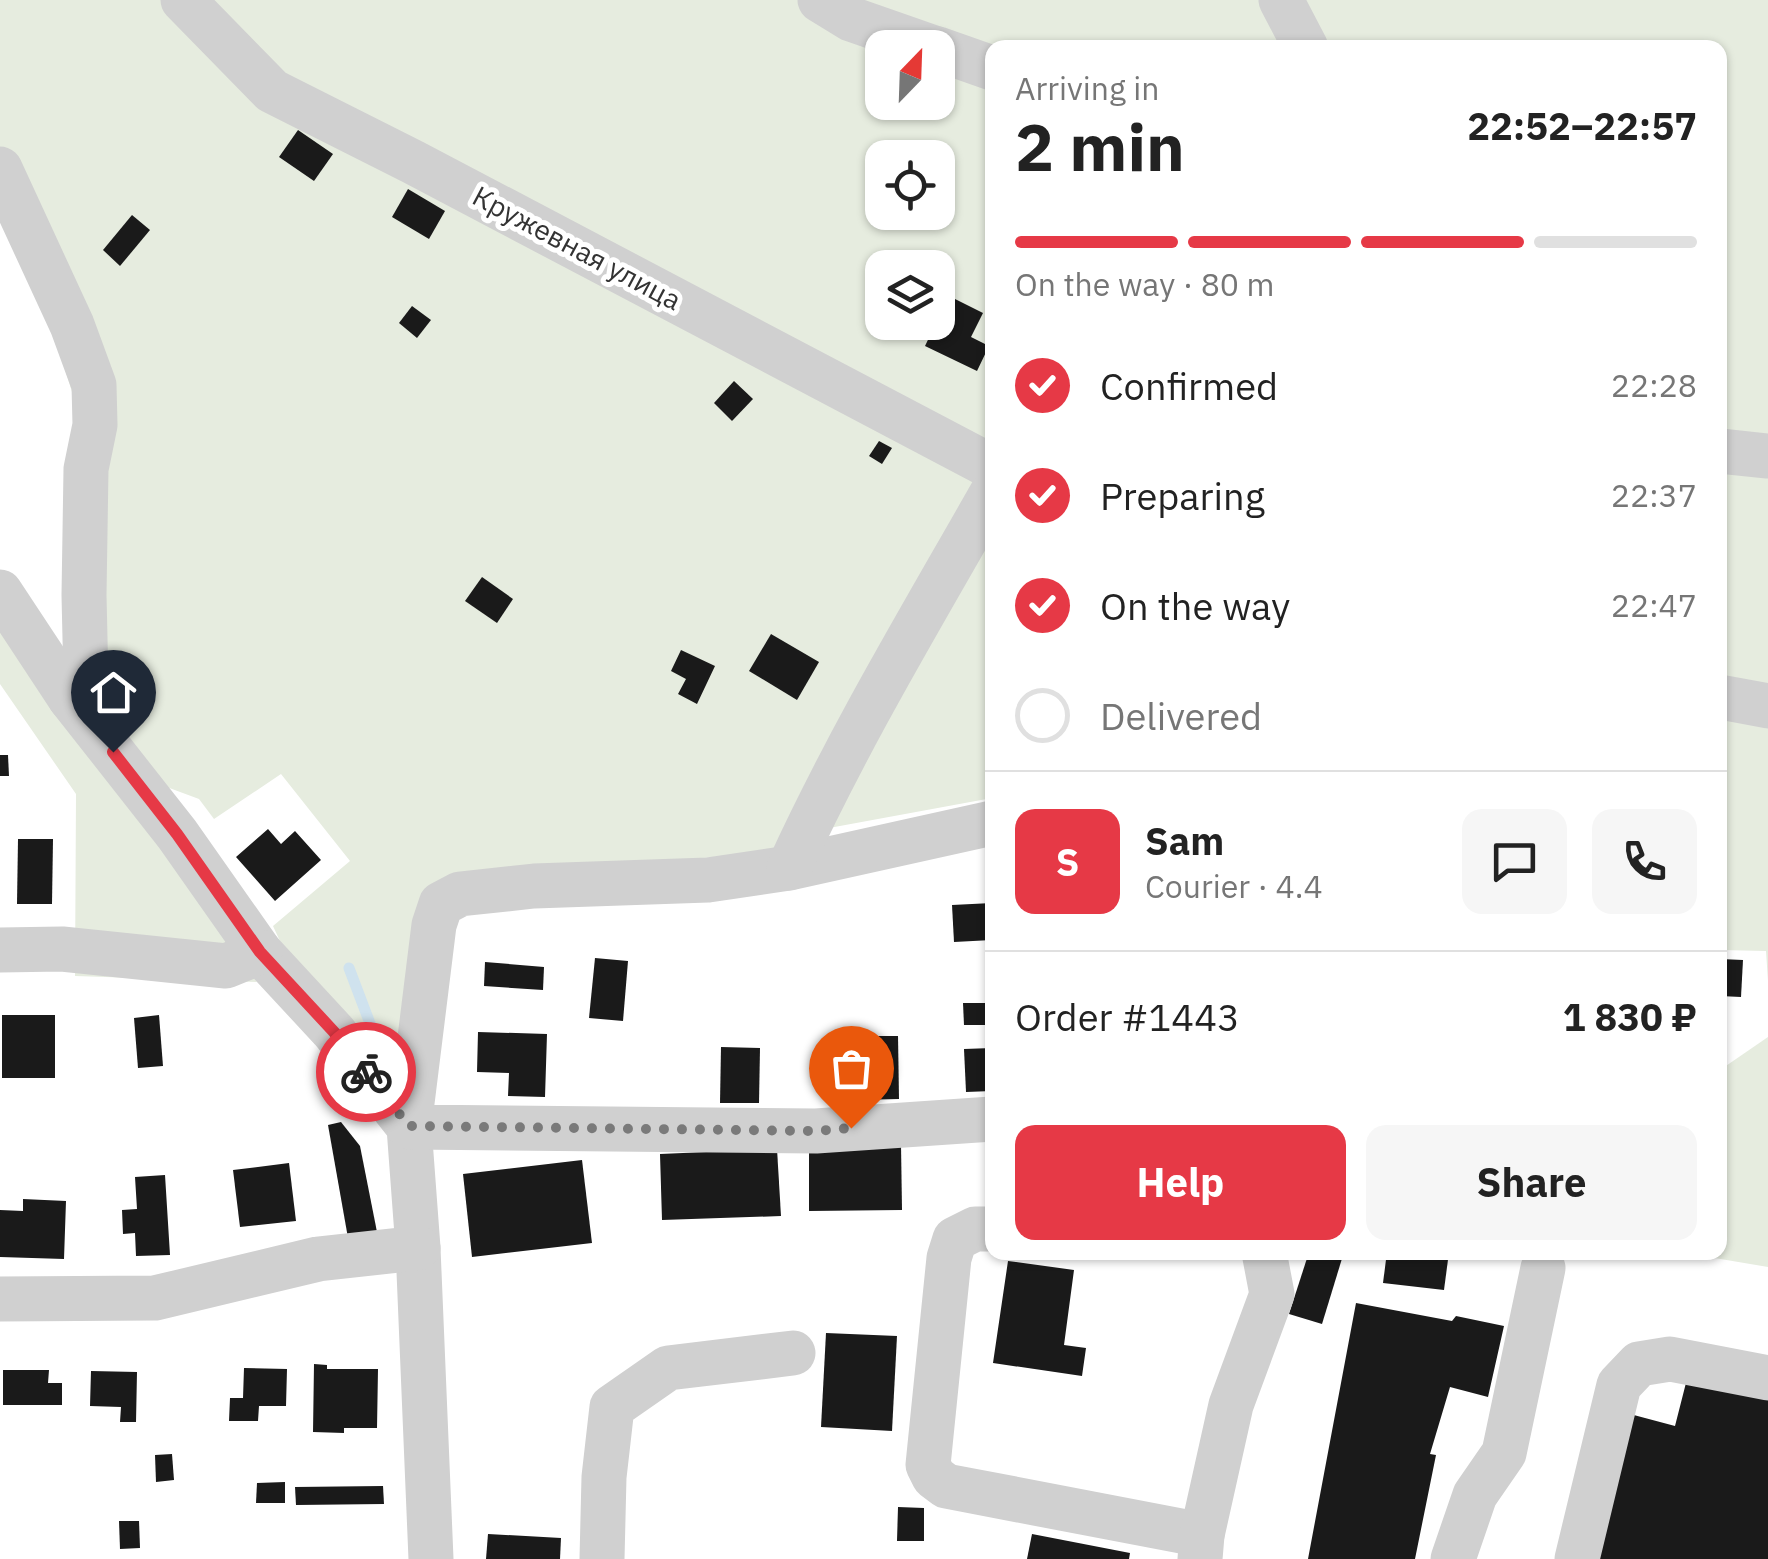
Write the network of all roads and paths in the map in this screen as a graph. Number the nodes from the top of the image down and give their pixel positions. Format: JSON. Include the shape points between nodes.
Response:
{"nodes":[{"id":1,"x":183,"y":0,"type":"edge"},
{"id":2,"x":820,"y":0,"type":"edge"},
{"id":3,"x":1281,"y":0,"type":"edge"},
{"id":4,"x":883,"y":30,"type":"edge"},
{"id":5,"x":1301,"y":40,"type":"edge"},
{"id":6,"x":955,"y":55,"type":"edge"},
{"id":7,"x":985,"y":66,"type":"edge"},
{"id":8,"x":0,"y":169,"type":"edge"},
{"id":9,"x":1727,"y":452,"type":"edge"},
{"id":10,"x":1768,"y":456,"type":"edge"},
{"id":11,"x":985,"y":463,"type":"edge"},
{"id":12,"x":985,"y":505,"type":"edge"},
{"id":13,"x":0,"y":592,"type":"edge"},
{"id":14,"x":1727,"y":697,"type":"edge"},
{"id":15,"x":70,"y":698,"type":"junction"},
{"id":16,"x":1768,"y":706,"type":"edge"},
{"id":17,"x":985,"y":825,"type":"edge"},
{"id":18,"x":789,"y":868,"type":"junction"},
{"id":19,"x":0,"y":950,"type":"edge"},
{"id":20,"x":260,"y":952,"type":"junction"},
{"id":21,"x":985,"y":1120,"type":"edge"},
{"id":22,"x":409,"y":1126,"type":"junction"},
{"id":23,"x":985,"y":1229,"type":"edge"},
{"id":24,"x":418,"y":1248,"type":"junction"},
{"id":25,"x":1266,"y":1260,"type":"edge"},
{"id":26,"x":1543,"y":1268,"type":"dead end"},
{"id":27,"x":0,"y":1299,"type":"edge"},
{"id":28,"x":794,"y":1352,"type":"dead end"},
{"id":29,"x":1768,"y":1378,"type":"edge"},
{"id":30,"x":1201,"y":1547,"type":"edge"},
{"id":31,"x":432,"y":1559,"type":"edge"},
{"id":32,"x":602,"y":1559,"type":"edge"},
{"id":33,"x":1453,"y":1559,"type":"edge"},
{"id":34,"x":1577,"y":1559,"type":"edge"}],
"edges":[{"from":1,"to":11,"type":"street","name":"Кружевная улица","via":[[272,91]]},
{"from":2,"to":4,"type":"street"},
{"from":3,"to":5,"type":"street"},
{"from":6,"to":7,"type":"street"},
{"from":8,"to":15,"type":"street","via":[[94,384],[96,425],[86,469],[86,682]]},
{"from":9,"to":10,"type":"street"},
{"from":12,"to":18,"type":"street","via":[[822,796]]},
{"from":13,"to":15,"type":"street"},
{"from":14,"to":16,"type":"street"},
{"from":15,"to":20,"type":"street"},
{"from":17,"to":18,"type":"street"},
{"from":18,"to":22,"type":"street","via":[[708,880],[516,888],[460,894],[441,904]]},
{"from":19,"to":20,"type":"street","via":[[62,949],[226,966]]},
{"from":20,"to":22,"type":"street"},
{"from":21,"to":22,"type":"street","via":[[816,1131]]},
{"from":22,"to":24,"type":"street"},
{"from":23,"to":30,"type":"street","via":[[955,1238],[949,1258],[928,1465],[934,1477],[946,1486]]},
{"from":24,"to":27,"type":"street","via":[[318,1260],[155,1298]]},
{"from":24,"to":31,"type":"street"},
{"from":25,"to":30,"type":"street","via":[[1272,1294],[1231,1405]]},
{"from":26,"to":33,"type":"street","via":[[1504,1453],[1475,1495]]},
{"from":28,"to":32,"type":"street","via":[[668,1368],[612,1407]]},
{"from":29,"to":34,"type":"street","via":[[1670,1359],[1639,1364],[1619,1385]]}]}
